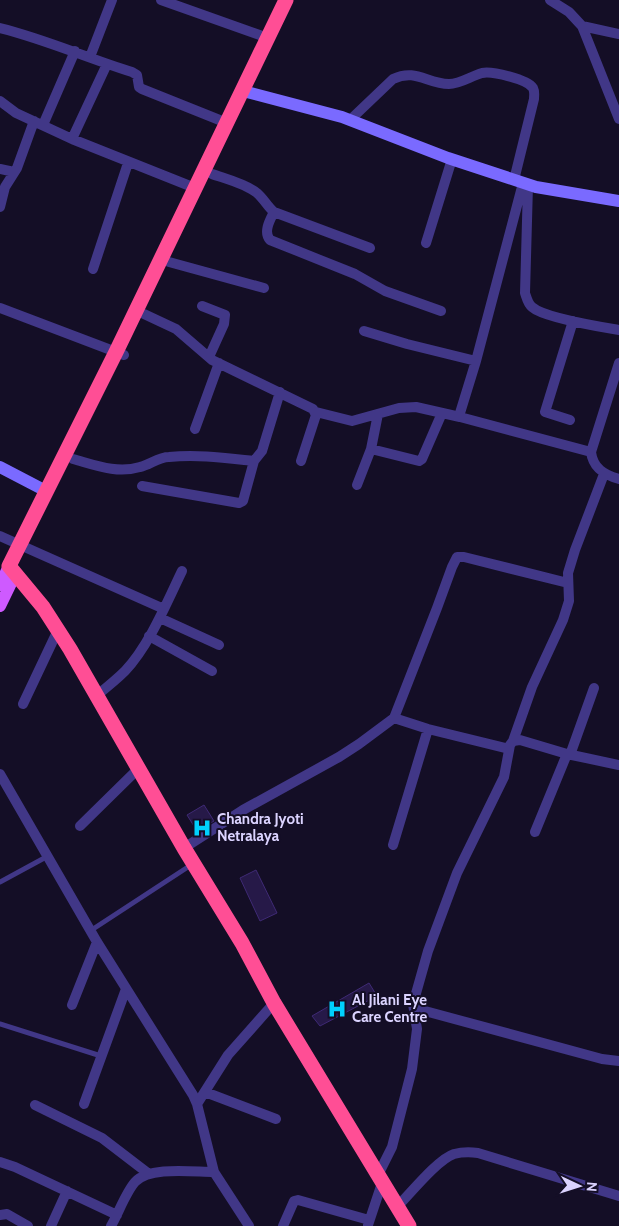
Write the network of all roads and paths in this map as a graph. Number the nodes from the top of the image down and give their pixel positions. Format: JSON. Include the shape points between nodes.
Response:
{"nodes":[{"id":1,"x":112,"y":0,"type":"edge"},
{"id":2,"x":161,"y":0,"type":"edge"},
{"id":3,"x":286,"y":0,"type":"edge"},
{"id":4,"x":296,"y":0,"type":"edge"},
{"id":5,"x":550,"y":0,"type":"edge"},
{"id":6,"x":582,"y":26,"type":"junction"},
{"id":7,"x":0,"y":28,"type":"edge"},
{"id":8,"x":619,"y":34,"type":"edge"},
{"id":9,"x":268,"y":38,"type":"junction"},
{"id":10,"x":75,"y":51,"type":"junction"},
{"id":11,"x":90,"y":57,"type":"junction"},
{"id":12,"x":107,"y":64,"type":"junction"},
{"id":13,"x":247,"y":92,"type":"junction"},
{"id":14,"x":0,"y":101,"type":"edge"},
{"id":15,"x":619,"y":119,"type":"edge"},
{"id":16,"x":350,"y":120,"type":"junction"},
{"id":17,"x":38,"y":123,"type":"junction"},
{"id":18,"x":227,"y":123,"type":"junction"},
{"id":19,"x":72,"y":139,"type":"junction"},
{"id":20,"x":452,"y":159,"type":"junction"},
{"id":21,"x":128,"y":162,"type":"junction"},
{"id":22,"x":0,"y":169,"type":"edge"},
{"id":23,"x":14,"y":172,"type":"junction"},
{"id":24,"x":212,"y":174,"type":"junction"},
{"id":25,"x":522,"y":183,"type":"junction"},
{"id":26,"x":195,"y":188,"type":"junction"},
{"id":27,"x":619,"y":201,"type":"edge"},
{"id":28,"x":0,"y":207,"type":"edge"},
{"id":29,"x":274,"y":212,"type":"junction"},
{"id":30,"x":426,"y":243,"type":"dead end"},
{"id":31,"x":370,"y":248,"type":"dead end"},
{"id":32,"x":169,"y":262,"type":"junction"},
{"id":33,"x":93,"y":269,"type":"dead end"},
{"id":34,"x":264,"y":288,"type":"dead end"},
{"id":35,"x":202,"y":306,"type":"dead end"},
{"id":36,"x":0,"y":308,"type":"edge"},
{"id":37,"x":441,"y":311,"type":"dead end"},
{"id":38,"x":144,"y":314,"type":"junction"},
{"id":39,"x":573,"y":321,"type":"junction"},
{"id":40,"x":619,"y":330,"type":"edge"},
{"id":41,"x":364,"y":331,"type":"dead end"},
{"id":42,"x":120,"y":353,"type":"junction"},
{"id":43,"x":209,"y":357,"type":"junction"},
{"id":44,"x":476,"y":361,"type":"junction"},
{"id":45,"x":219,"y":363,"type":"junction"},
{"id":46,"x":618,"y":368,"type":"edge"},
{"id":47,"x":280,"y":392,"type":"junction"},
{"id":48,"x":316,"y":412,"type":"junction"},
{"id":49,"x":442,"y":413,"type":"junction"},
{"id":50,"x":378,"y":414,"type":"junction"},
{"id":51,"x":460,"y":417,"type":"junction"},
{"id":52,"x":570,"y":420,"type":"dead end"},
{"id":53,"x":195,"y":429,"type":"dead end"},
{"id":54,"x":371,"y":449,"type":"junction"},
{"id":55,"x":592,"y":452,"type":"junction"},
{"id":56,"x":73,"y":459,"type":"junction"},
{"id":57,"x":254,"y":461,"type":"junction"},
{"id":58,"x":301,"y":461,"type":"dead end"},
{"id":59,"x":0,"y":467,"type":"edge"},
{"id":60,"x":604,"y":474,"type":"junction"},
{"id":61,"x":619,"y":479,"type":"edge"},
{"id":62,"x":357,"y":485,"type":"dead end"},
{"id":63,"x":142,"y":486,"type":"dead end"},
{"id":64,"x":46,"y":491,"type":"junction"},
{"id":65,"x":0,"y":536,"type":"edge"},
{"id":66,"x":24,"y":546,"type":"junction"},
{"id":67,"x":8,"y":567,"type":"edge"},
{"id":68,"x":182,"y":571,"type":"dead end"},
{"id":69,"x":568,"y":583,"type":"junction"},
{"id":70,"x":0,"y":585,"type":"edge"},
{"id":71,"x":0,"y":606,"type":"edge"},
{"id":72,"x":162,"y":614,"type":"junction"},
{"id":73,"x":58,"y":630,"type":"junction"},
{"id":74,"x":149,"y":636,"type":"junction"},
{"id":75,"x":219,"y":645,"type":"dead end"},
{"id":76,"x":212,"y":671,"type":"dead end"},
{"id":77,"x":594,"y":688,"type":"dead end"},
{"id":78,"x":96,"y":696,"type":"junction"},
{"id":79,"x":23,"y":704,"type":"dead end"},
{"id":80,"x":394,"y":718,"type":"junction"},
{"id":81,"x":428,"y":729,"type":"junction"},
{"id":82,"x":511,"y":745,"type":"junction"},
{"id":83,"x":568,"y":754,"type":"junction"},
{"id":84,"x":619,"y":765,"type":"edge"},
{"id":85,"x":138,"y":769,"type":"junction"},
{"id":86,"x":0,"y":774,"type":"edge"},
{"id":87,"x":80,"y":826,"type":"dead end"},
{"id":88,"x":535,"y":832,"type":"dead end"},
{"id":89,"x":393,"y":845,"type":"dead end"},
{"id":90,"x":184,"y":848,"type":"junction"},
{"id":91,"x":48,"y":856,"type":"junction"},
{"id":92,"x":193,"y":863,"type":"junction"},
{"id":93,"x":0,"y":882,"type":"edge"},
{"id":94,"x":90,"y":931,"type":"junction"},
{"id":95,"x":97,"y":942,"type":"junction"},
{"id":96,"x":126,"y":989,"type":"junction"},
{"id":97,"x":72,"y":1004,"type":"dead end"},
{"id":98,"x":274,"y":1004,"type":"junction"},
{"id":99,"x":414,"y":1008,"type":"junction"},
{"id":100,"x":0,"y":1024,"type":"edge"},
{"id":101,"x":102,"y":1056,"type":"junction"},
{"id":102,"x":619,"y":1061,"type":"edge"},
{"id":103,"x":205,"y":1092,"type":"junction"},
{"id":104,"x":84,"y":1104,"type":"dead end"},
{"id":105,"x":198,"y":1104,"type":"junction"},
{"id":106,"x":35,"y":1105,"type":"dead end"},
{"id":107,"x":276,"y":1119,"type":"dead end"},
{"id":108,"x":0,"y":1162,"type":"edge"},
{"id":109,"x":214,"y":1172,"type":"junction"},
{"id":110,"x":149,"y":1174,"type":"junction"},
{"id":111,"x":380,"y":1179,"type":"junction"},
{"id":112,"x":67,"y":1191,"type":"junction"},
{"id":113,"x":619,"y":1196,"type":"edge"},
{"id":114,"x":397,"y":1207,"type":"junction"},
{"id":115,"x":0,"y":1215,"type":"edge"},
{"id":116,"x":118,"y":1215,"type":"junction"},
{"id":117,"x":368,"y":1223,"type":"edge"},
{"id":118,"x":28,"y":1226,"type":"edge"},
{"id":119,"x":51,"y":1226,"type":"edge"},
{"id":120,"x":112,"y":1226,"type":"edge"},
{"id":121,"x":248,"y":1226,"type":"edge"},
{"id":122,"x":283,"y":1226,"type":"edge"},
{"id":123,"x":409,"y":1226,"type":"edge"}],
"edges":[{"from":1,"to":11,"type":"street"},
{"from":2,"to":9,"type":"street"},
{"from":3,"to":9,"type":"highway"},
{"from":4,"to":13,"type":"highway"},
{"from":5,"to":6,"type":"street","via":[[569,12]]},
{"from":6,"to":8,"type":"street"},
{"from":6,"to":15,"type":"street"},
{"from":7,"to":10,"type":"street"},
{"from":9,"to":13,"type":"highway"},
{"from":10,"to":11,"type":"street"},
{"from":10,"to":17,"type":"street"},
{"from":11,"to":12,"type":"street"},
{"from":12,"to":18,"type":"street","via":[[137,75],[142,89]]},
{"from":12,"to":19,"type":"street"},
{"from":13,"to":16,"type":"main road"},
{"from":13,"to":18,"type":"highway"},
{"from":13,"to":24,"type":"highway"},
{"from":14,"to":17,"type":"street"},
{"from":16,"to":20,"type":"main road"},
{"from":16,"to":25,"type":"street","via":[[400,75],[448,84],[490,72],[527,83],[532,87],[534,99]]},
{"from":17,"to":19,"type":"street"},
{"from":17,"to":23,"type":"street"},
{"from":18,"to":26,"type":"highway"},
{"from":19,"to":21,"type":"street"},
{"from":20,"to":25,"type":"main road"},
{"from":20,"to":30,"type":"street"},
{"from":21,"to":26,"type":"street"},
{"from":21,"to":33,"type":"street"},
{"from":22,"to":23,"type":"street"},
{"from":23,"to":28,"type":"street","via":[[5,187]]},
{"from":24,"to":29,"type":"street","via":[[253,190]]},
{"from":24,"to":32,"type":"highway"},
{"from":25,"to":27,"type":"main road"},
{"from":25,"to":39,"type":"street","via":[[525,294],[533,308]]},
{"from":25,"to":44,"type":"street"},
{"from":26,"to":42,"type":"highway"},
{"from":29,"to":31,"type":"street"},
{"from":29,"to":37,"type":"street","via":[[266,232],[270,240],[355,274],[385,292]]},
{"from":32,"to":34,"type":"street"},
{"from":32,"to":38,"type":"highway"},
{"from":35,"to":43,"type":"street","via":[[225,315]]},
{"from":36,"to":42,"type":"street"},
{"from":38,"to":42,"type":"highway"},
{"from":38,"to":43,"type":"street","via":[[176,329]]},
{"from":39,"to":40,"type":"street"},
{"from":39,"to":52,"type":"street","via":[[545,412]]},
{"from":41,"to":44,"type":"street"},
{"from":42,"to":56,"type":"highway"},
{"from":42,"to":64,"type":"highway"},
{"from":43,"to":45,"type":"street"},
{"from":44,"to":51,"type":"street"},
{"from":45,"to":47,"type":"street"},
{"from":45,"to":53,"type":"street"},
{"from":46,"to":55,"type":"street"},
{"from":47,"to":48,"type":"street"},
{"from":47,"to":57,"type":"street","via":[[262,451]]},
{"from":48,"to":50,"type":"street","via":[[352,421]]},
{"from":48,"to":58,"type":"street"},
{"from":49,"to":50,"type":"street","via":[[416,407]]},
{"from":49,"to":51,"type":"street"},
{"from":49,"to":54,"type":"street","via":[[419,461]]},
{"from":50,"to":54,"type":"street"},
{"from":51,"to":55,"type":"street"},
{"from":54,"to":62,"type":"street"},
{"from":55,"to":60,"type":"street","via":[[595,465]]},
{"from":56,"to":57,"type":"street","via":[[116,470],[140,468],[170,456]]},
{"from":56,"to":66,"type":"highway"},
{"from":57,"to":63,"type":"street","via":[[245,498],[239,502]]},
{"from":59,"to":64,"type":"main road"},
{"from":60,"to":61,"type":"street"},
{"from":60,"to":69,"type":"street","via":[[575,550]]},
{"from":64,"to":66,"type":"highway"},
{"from":65,"to":66,"type":"street"},
{"from":66,"to":67,"type":"highway"},
{"from":66,"to":72,"type":"street"},
{"from":67,"to":70,"type":"main road"},
{"from":67,"to":71,"type":"main road"},
{"from":67,"to":73,"type":"highway","via":[[43,607]]},
{"from":68,"to":72,"type":"street"},
{"from":69,"to":80,"type":"street","via":[[464,557],[457,558]]},
{"from":69,"to":82,"type":"street","via":[[568,601],[562,620]]},
{"from":72,"to":74,"type":"street"},
{"from":72,"to":75,"type":"street"},
{"from":73,"to":78,"type":"highway"},
{"from":73,"to":79,"type":"street"},
{"from":74,"to":76,"type":"street"},
{"from":74,"to":78,"type":"street","via":[[126,670]]},
{"from":77,"to":83,"type":"street"},
{"from":78,"to":85,"type":"highway"},
{"from":80,"to":81,"type":"street"},
{"from":80,"to":90,"type":"street","via":[[340,757],[243,810]]},
{"from":81,"to":82,"type":"street"},
{"from":81,"to":89,"type":"street"},
{"from":82,"to":83,"type":"street","via":[[520,740]]},
{"from":82,"to":99,"type":"street","via":[[504,777],[462,860],[445,903],[419,979]]},
{"from":83,"to":84,"type":"street"},
{"from":83,"to":88,"type":"street"},
{"from":85,"to":87,"type":"street"},
{"from":85,"to":90,"type":"highway"},
{"from":86,"to":91,"type":"street"},
{"from":90,"to":92,"type":"highway"},
{"from":91,"to":93,"type":"lane"},
{"from":91,"to":94,"type":"street"},
{"from":92,"to":94,"type":"lane"},
{"from":92,"to":98,"type":"highway","via":[[242,943]]},
{"from":94,"to":95,"type":"street"},
{"from":95,"to":96,"type":"street"},
{"from":95,"to":97,"type":"street"},
{"from":96,"to":101,"type":"street"},
{"from":96,"to":105,"type":"street"},
{"from":98,"to":103,"type":"street","via":[[228,1055]]},
{"from":98,"to":111,"type":"highway"},
{"from":99,"to":102,"type":"street"},
{"from":99,"to":111,"type":"street","via":[[417,1029],[412,1069],[395,1139]]},
{"from":100,"to":101,"type":"lane"},
{"from":101,"to":104,"type":"street"},
{"from":103,"to":105,"type":"street"},
{"from":103,"to":107,"type":"street"},
{"from":105,"to":109,"type":"street"},
{"from":106,"to":110,"type":"street","via":[[102,1138]]},
{"from":108,"to":112,"type":"street"},
{"from":109,"to":110,"type":"street"},
{"from":109,"to":121,"type":"street"},
{"from":110,"to":116,"type":"street","via":[[133,1185]]},
{"from":111,"to":114,"type":"highway"},
{"from":111,"to":117,"type":"street"},
{"from":112,"to":116,"type":"street"},
{"from":112,"to":119,"type":"street"},
{"from":113,"to":114,"type":"street","via":[[467,1152],[445,1158]]},
{"from":114,"to":123,"type":"highway"},
{"from":115,"to":118,"type":"street","via":[[7,1214]]},
{"from":116,"to":120,"type":"street"},
{"from":117,"to":122,"type":"street","via":[[298,1200],[291,1205]]}]}
